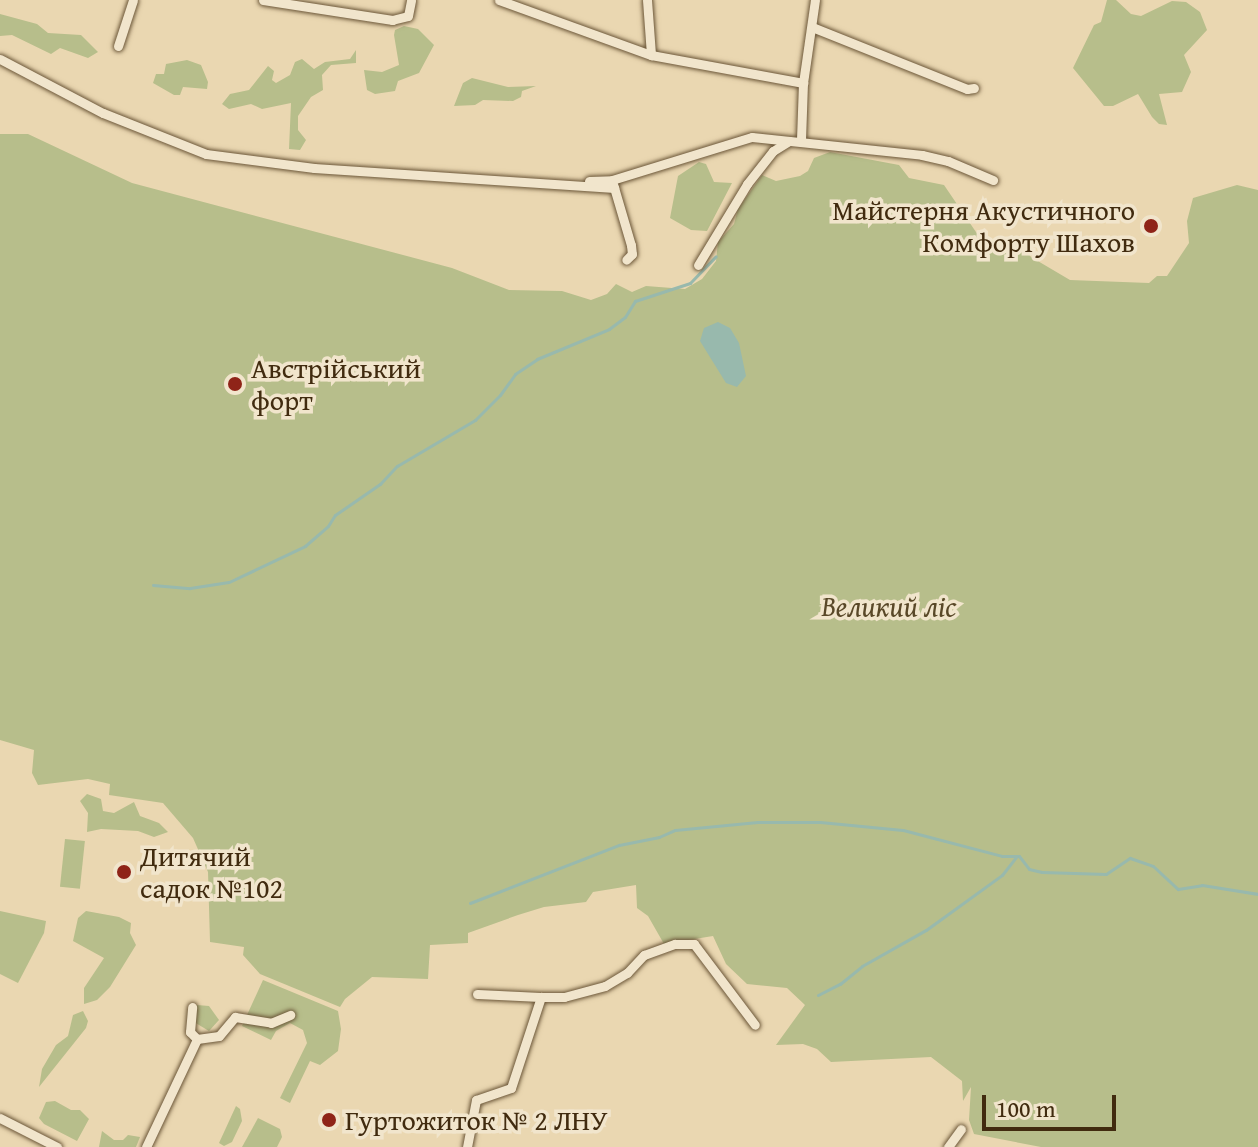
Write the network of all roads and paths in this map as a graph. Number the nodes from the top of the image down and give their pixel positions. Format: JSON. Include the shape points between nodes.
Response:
{"nodes":[{"id":1,"x":133,"y":0,"type":"edge"},
{"id":2,"x":263,"y":0,"type":"edge"},
{"id":3,"x":411,"y":0,"type":"edge"},
{"id":4,"x":499,"y":0,"type":"edge"},
{"id":5,"x":647,"y":0,"type":"edge"},
{"id":6,"x":815,"y":0,"type":"edge"},
{"id":7,"x":812,"y":27,"type":"junction"},
{"id":8,"x":118,"y":46,"type":"dead end"},
{"id":9,"x":651,"y":55,"type":"junction"},
{"id":10,"x":0,"y":59,"type":"edge"},
{"id":11,"x":803,"y":83,"type":"junction"},
{"id":12,"x":974,"y":88,"type":"dead end"},
{"id":13,"x":801,"y":140,"type":"junction"},
{"id":14,"x":993,"y":180,"type":"dead end"},
{"id":15,"x":613,"y":184,"type":"junction"},
{"id":16,"x":626,"y":260,"type":"dead end"},
{"id":17,"x":698,"y":265,"type":"dead end"},
{"id":18,"x":477,"y":994,"type":"dead end"},
{"id":19,"x":541,"y":997,"type":"junction"},
{"id":20,"x":192,"y":1007,"type":"dead end"},
{"id":21,"x":290,"y":1015,"type":"dead end"},
{"id":22,"x":755,"y":1025,"type":"dead end"},
{"id":23,"x":197,"y":1039,"type":"junction"},
{"id":24,"x":0,"y":1118,"type":"edge"},
{"id":25,"x":961,"y":1129,"type":"dead end"},
{"id":26,"x":57,"y":1147,"type":"edge"},
{"id":27,"x":146,"y":1147,"type":"edge"},
{"id":28,"x":467,"y":1147,"type":"edge"},
{"id":29,"x":948,"y":1147,"type":"edge"}],
"edges":[{"from":1,"to":8,"type":"street"},
{"from":2,"to":3,"type":"street","via":[[392,20],[408,16]]},
{"from":4,"to":9,"type":"street"},
{"from":5,"to":9,"type":"street"},
{"from":6,"to":7,"type":"street"},
{"from":7,"to":11,"type":"street"},
{"from":7,"to":12,"type":"street"},
{"from":9,"to":11,"type":"street"},
{"from":10,"to":15,"type":"street","via":[[103,113],[206,154],[314,168]]},
{"from":11,"to":13,"type":"street"},
{"from":13,"to":14,"type":"street","via":[[922,155]]},
{"from":13,"to":15,"type":"street","via":[[740,139]]},
{"from":13,"to":17,"type":"street","via":[[773,151]]},
{"from":15,"to":16,"type":"street","via":[[631,245]]},
{"from":18,"to":19,"type":"street"},
{"from":19,"to":22,"type":"street","via":[[605,986],[644,955],[675,944],[694,944]]},
{"from":19,"to":28,"type":"street","via":[[511,1088],[476,1100]]},
{"from":20,"to":23,"type":"street","via":[[190,1032]]},
{"from":21,"to":23,"type":"street","via":[[271,1023],[235,1017],[219,1036]]},
{"from":23,"to":27,"type":"street"},
{"from":24,"to":26,"type":"street"},
{"from":25,"to":29,"type":"street"}]}
